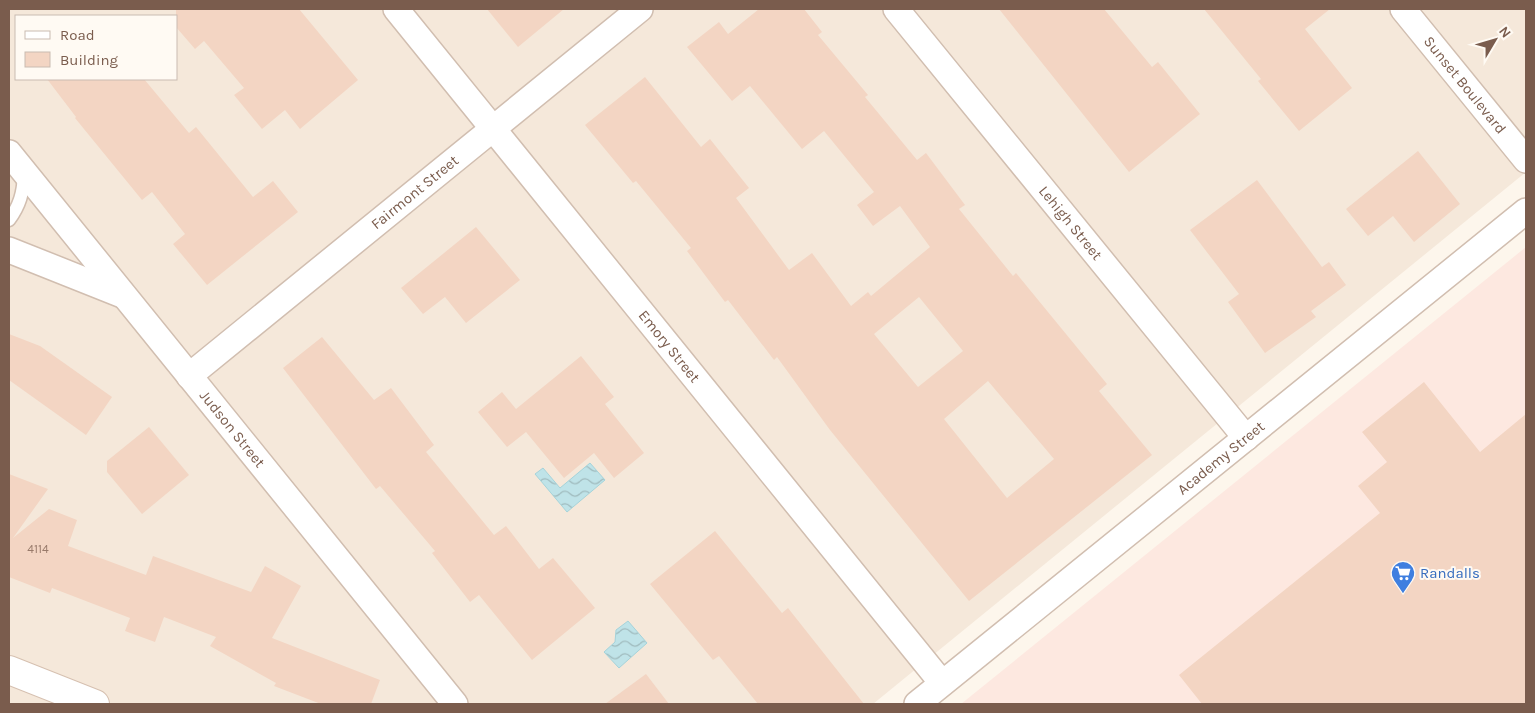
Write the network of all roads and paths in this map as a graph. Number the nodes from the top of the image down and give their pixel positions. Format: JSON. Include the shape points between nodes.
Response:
{"nodes":[{"id":1,"x":396,"y":9,"type":"edge"},
{"id":2,"x":640,"y":9,"type":"edge"},
{"id":3,"x":896,"y":9,"type":"edge"},
{"id":4,"x":1403,"y":9,"type":"edge"},
{"id":5,"x":493,"y":129,"type":"junction"},
{"id":6,"x":1526,"y":160,"type":"edge"},
{"id":7,"x":16,"y":163,"type":"edge"},
{"id":8,"x":1526,"y":211,"type":"edge"},
{"id":9,"x":9,"y":220,"type":"edge"},
{"id":10,"x":9,"y":250,"type":"edge"},
{"id":11,"x":124,"y":296,"type":"junction"},
{"id":12,"x":189,"y":376,"type":"junction"},
{"id":13,"x":1246,"y":438,"type":"junction"},
{"id":14,"x":9,"y":670,"type":"edge"},
{"id":15,"x":942,"y":683,"type":"junction"},
{"id":16,"x":94,"y":704,"type":"edge"},
{"id":17,"x":455,"y":704,"type":"edge"},
{"id":18,"x":917,"y":704,"type":"edge"}],
"edges":[{"from":1,"to":5,"type":"street","name":"Emory Street"},
{"from":2,"to":5,"type":"street","name":"Fairmont Street"},
{"from":3,"to":13,"type":"street","name":"Lehigh Street"},
{"from":4,"to":6,"type":"street","name":"Sunset Boulevard"},
{"from":5,"to":12,"type":"street","name":"Fairmont Street"},
{"from":5,"to":15,"type":"street","name":"Emory Street"},
{"from":7,"to":9,"type":"lane","via":[[23,193]]},
{"from":7,"to":11,"type":"street","name":"Judson Street"},
{"from":8,"to":13,"type":"street","name":"Academy Street"},
{"from":10,"to":11,"type":"street"},
{"from":11,"to":12,"type":"street","name":"Judson Street"},
{"from":12,"to":17,"type":"street","name":"Judson Street"},
{"from":13,"to":15,"type":"street","name":"Academy Street"},
{"from":14,"to":16,"type":"main road"},
{"from":15,"to":18,"type":"street","name":"Academy Street"}]}
